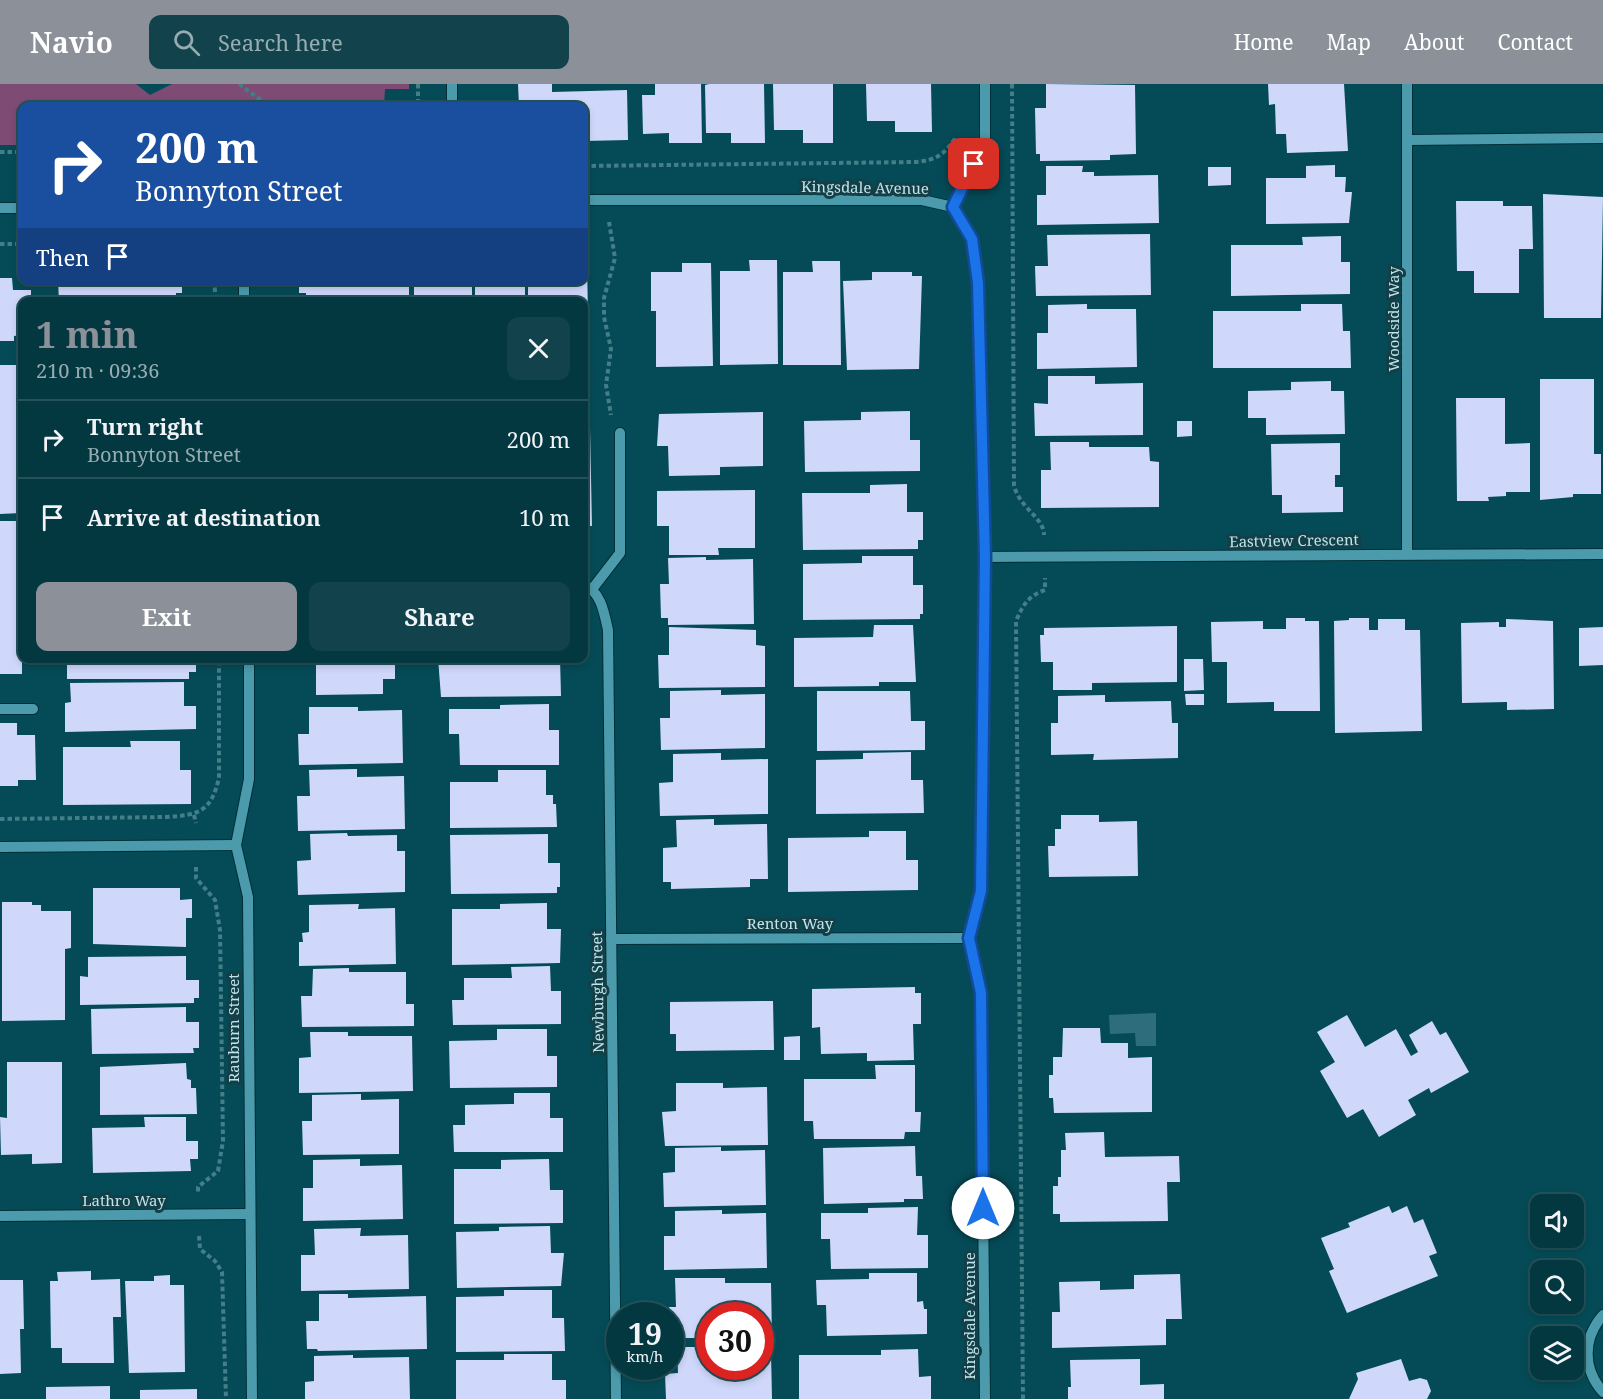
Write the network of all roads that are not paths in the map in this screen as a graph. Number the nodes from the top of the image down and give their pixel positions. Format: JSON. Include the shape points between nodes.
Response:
{"nodes":[{"id":1,"x":452,"y":84,"type":"edge"},
{"id":2,"x":985,"y":84,"type":"edge"},
{"id":3,"x":1407,"y":84,"type":"edge"},
{"id":4,"x":452,"y":102,"type":"edge"},
{"id":5,"x":1603,"y":138,"type":"edge"},
{"id":6,"x":1408,"y":140,"type":"junction"},
{"id":7,"x":588,"y":200,"type":"edge"},
{"id":8,"x":953,"y":207,"type":"junction"},
{"id":9,"x":0,"y":208,"type":"edge"},
{"id":10,"x":18,"y":208,"type":"edge"},
{"id":11,"x":620,"y":433,"type":"road end"},
{"id":12,"x":1407,"y":554,"type":"junction"},
{"id":13,"x":1603,"y":554,"type":"edge"},
{"id":14,"x":985,"y":557,"type":"junction"},
{"id":15,"x":588,"y":586,"type":"edge"},
{"id":16,"x":249,"y":663,"type":"edge"},
{"id":17,"x":0,"y":709,"type":"edge"},
{"id":18,"x":33,"y":709,"type":"dead end"},
{"id":19,"x":236,"y":845,"type":"junction"},
{"id":20,"x":0,"y":847,"type":"edge"},
{"id":21,"x":969,"y":938,"type":"junction"},
{"id":22,"x":611,"y":939,"type":"junction"},
{"id":23,"x":249,"y":1214,"type":"junction"},
{"id":24,"x":0,"y":1216,"type":"edge"},
{"id":25,"x":1603,"y":1315,"type":"edge"},
{"id":26,"x":1603,"y":1392,"type":"edge"},
{"id":27,"x":252,"y":1399,"type":"edge"},
{"id":28,"x":616,"y":1399,"type":"edge"},
{"id":29,"x":985,"y":1399,"type":"edge"}],
"edges":[{"from":1,"to":4,"type":"street"},
{"from":2,"to":8,"type":"street","via":[[985,143]]},
{"from":3,"to":6,"type":"street","name":"Woodside Way"},
{"from":5,"to":6,"type":"street"},
{"from":6,"to":12,"type":"street","name":"Woodside Way"},
{"from":7,"to":8,"type":"street","name":"Kingsdale Avenue","via":[[922,200]]},
{"from":8,"to":14,"type":"street","name":"Kingsdale Avenue","via":[[972,239],[978,283]]},
{"from":9,"to":10,"type":"street"},
{"from":11,"to":15,"type":"street","name":"Newburgh Street","via":[[620,553]]},
{"from":12,"to":13,"type":"street","name":"Eastview Crescent"},
{"from":12,"to":14,"type":"street","name":"Eastview Crescent"},
{"from":14,"to":21,"type":"street","name":"Kingsdale Avenue","via":[[981,891]]},
{"from":15,"to":22,"type":"street","name":"Newburgh Street","via":[[603,608],[608,630]]},
{"from":16,"to":19,"type":"street","name":"Rauburn Street","via":[[249,779]]},
{"from":17,"to":18,"type":"street"},
{"from":19,"to":20,"type":"street"},
{"from":19,"to":23,"type":"street","name":"Rauburn Street","via":[[248,897]]},
{"from":21,"to":22,"type":"street","name":"Renton Way"},
{"from":21,"to":29,"type":"street","name":"Kingsdale Avenue","via":[[981,993]]},
{"from":22,"to":28,"type":"street","name":"Newburgh Street"},
{"from":23,"to":24,"type":"street","name":"Lathro Way"},
{"from":23,"to":27,"type":"street","name":"Rauburn Street"},
{"from":25,"to":26,"type":"street","via":[[1588,1341],[1587,1359]]}]}
